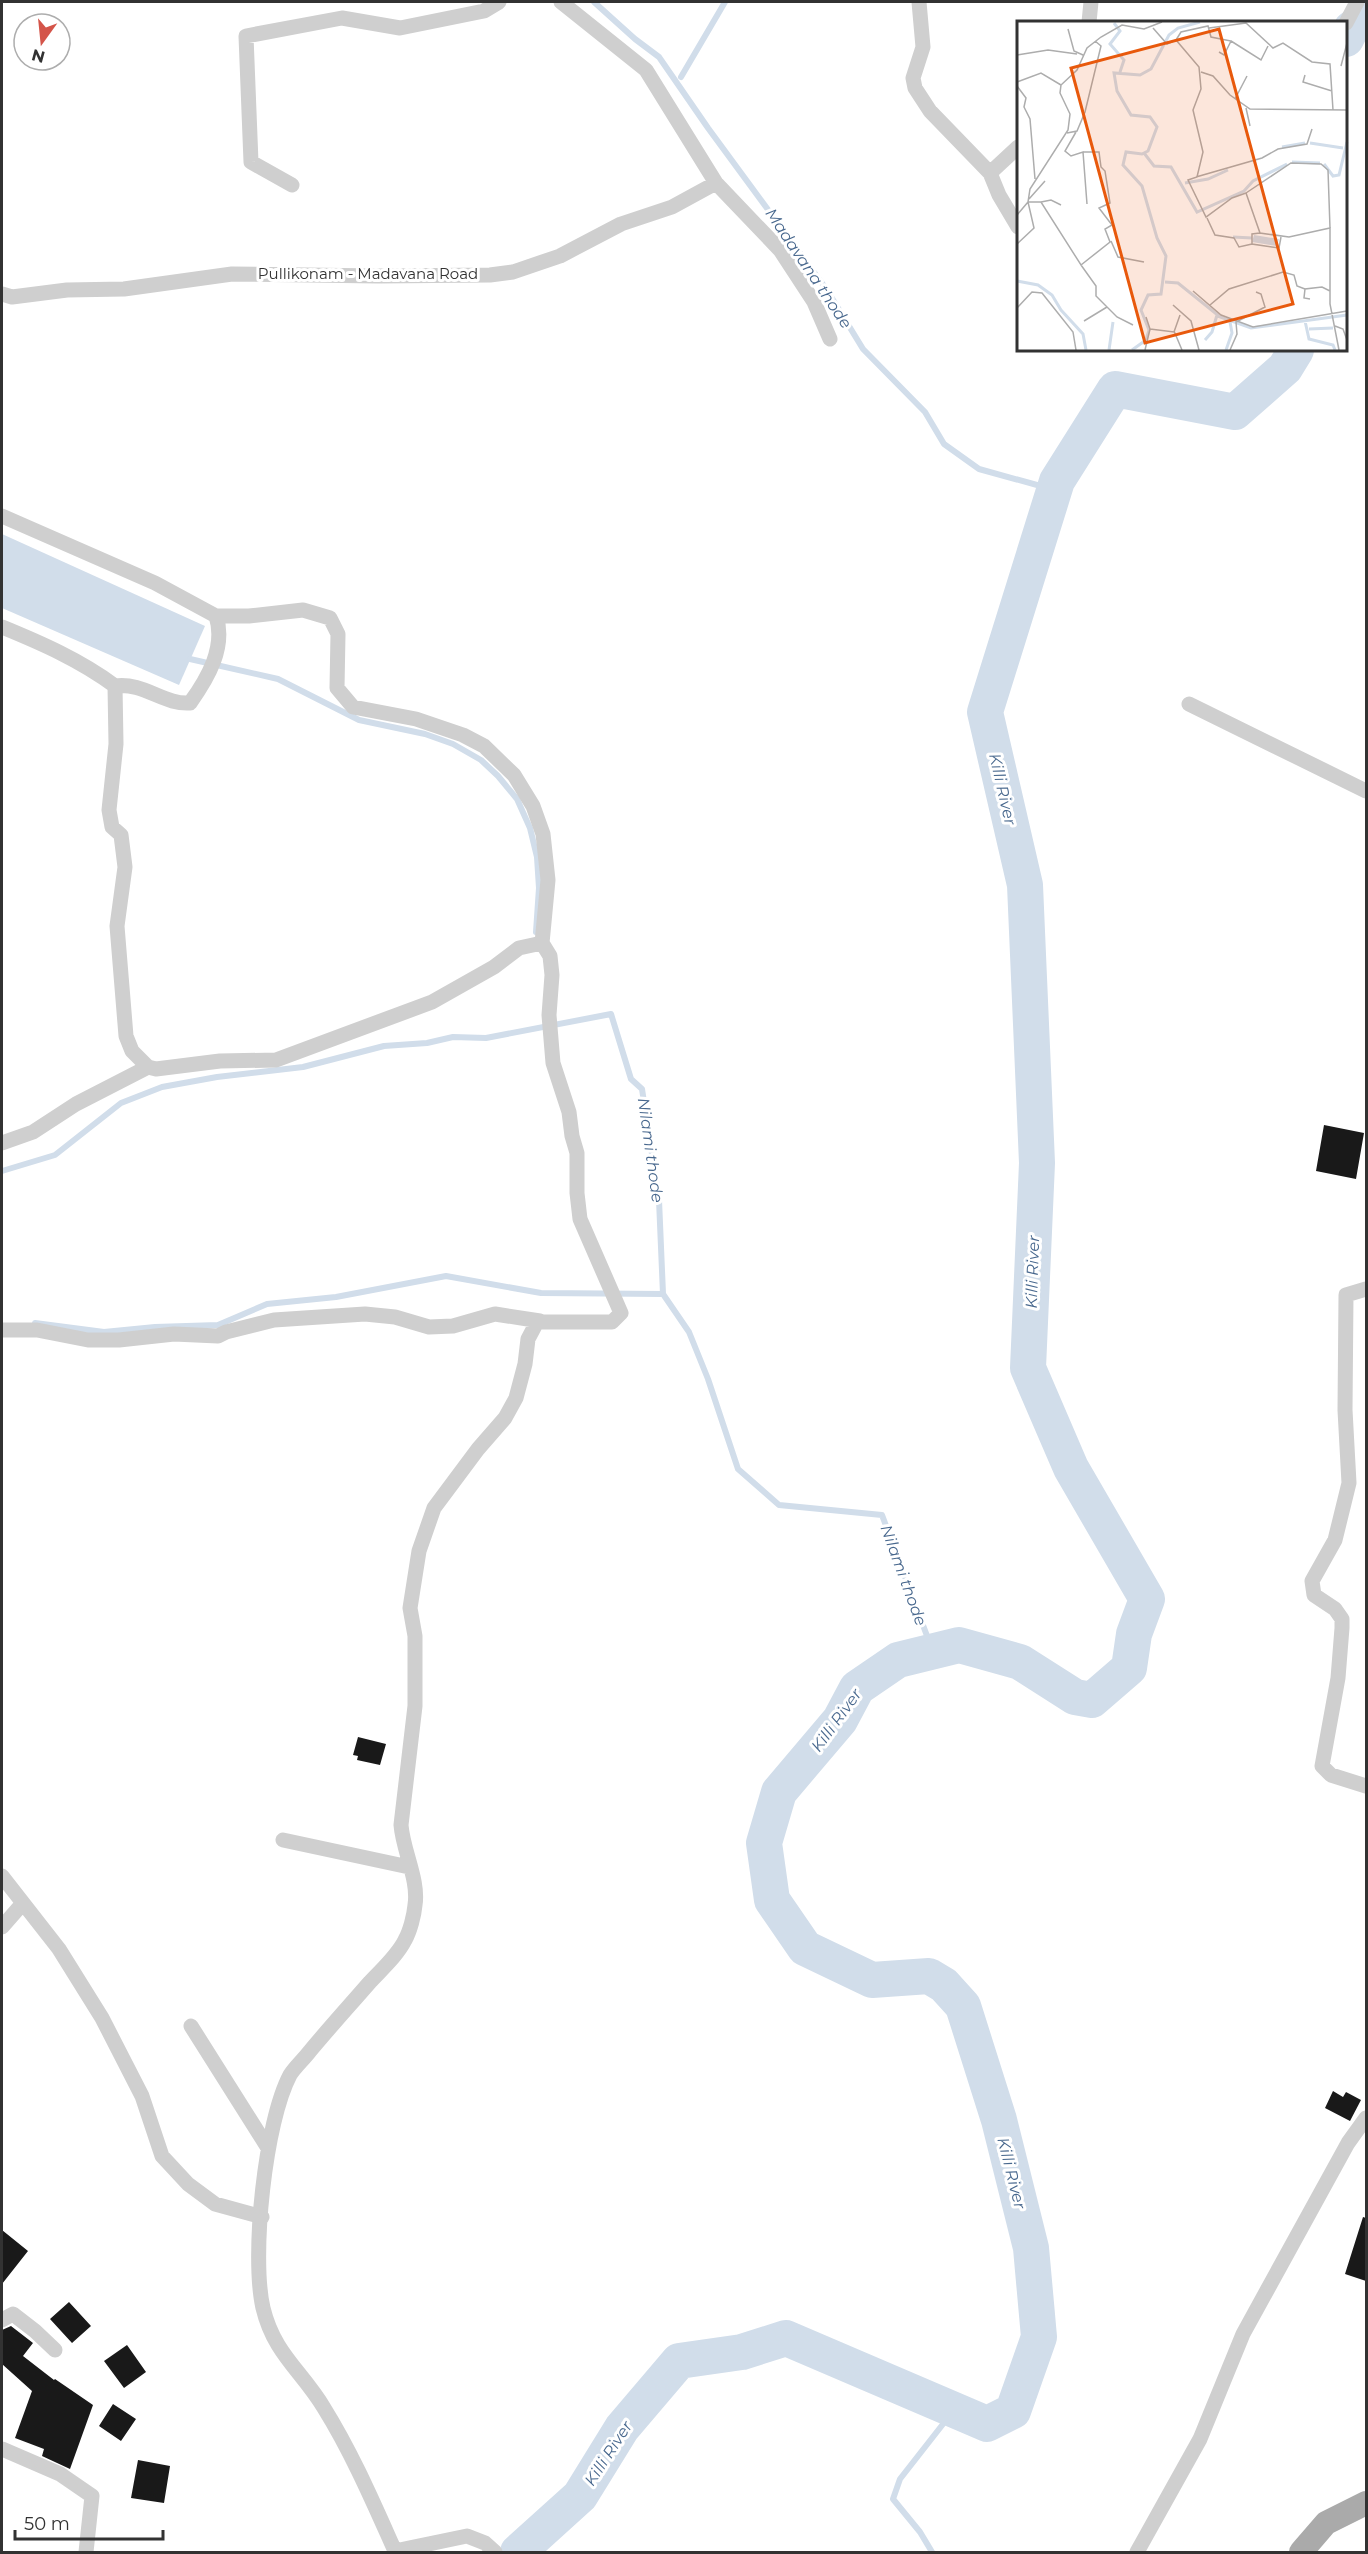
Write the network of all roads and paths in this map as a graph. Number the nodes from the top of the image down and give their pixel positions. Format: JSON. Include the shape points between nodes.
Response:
{"nodes":[{"id":1,"x":499,"y":2,"type":"edge"},
{"id":2,"x":561,"y":2,"type":"edge"},
{"id":3,"x":919,"y":2,"type":"edge"},
{"id":4,"x":1091,"y":2,"type":"edge"},
{"id":5,"x":1357,"y":2,"type":"edge"},
{"id":6,"x":1089,"y":21,"type":"edge"},
{"id":7,"x":1347,"y":21,"type":"edge"},
{"id":8,"x":1017,"y":148,"type":"edge"},
{"id":9,"x":990,"y":173,"type":"junction"},
{"id":10,"x":716,"y":183,"type":"junction"},
{"id":11,"x":292,"y":185,"type":"dead end"},
{"id":12,"x":1017,"y":225,"type":"edge"},
{"id":13,"x":2,"y":294,"type":"edge"},
{"id":14,"x":830,"y":339,"type":"dead end"},
{"id":15,"x":2,"y":516,"type":"edge"},
{"id":16,"x":216,"y":616,"type":"junction"},
{"id":17,"x":2,"y":627,"type":"edge"},
{"id":18,"x":115,"y":686,"type":"junction"},
{"id":19,"x":1189,"y":704,"type":"dead end"},
{"id":20,"x":1366,"y":790,"type":"edge"},
{"id":21,"x":542,"y":943,"type":"junction"},
{"id":22,"x":148,"y":1067,"type":"junction"},
{"id":23,"x":2,"y":1143,"type":"edge"},
{"id":24,"x":1366,"y":1289,"type":"edge"},
{"id":25,"x":540,"y":1321,"type":"junction"},
{"id":26,"x":2,"y":1330,"type":"edge"},
{"id":27,"x":1366,"y":1786,"type":"edge"},
{"id":28,"x":283,"y":1840,"type":"dead end"},
{"id":29,"x":409,"y":1867,"type":"junction"},
{"id":30,"x":2,"y":1876,"type":"edge"},
{"id":31,"x":23,"y":1903,"type":"junction"},
{"id":32,"x":2,"y":1927,"type":"edge"},
{"id":33,"x":191,"y":2026,"type":"dead end"},
{"id":34,"x":1366,"y":2118,"type":"edge"},
{"id":35,"x":268,"y":2148,"type":"junction"},
{"id":36,"x":262,"y":2217,"type":"junction"},
{"id":37,"x":2,"y":2320,"type":"edge"},
{"id":38,"x":55,"y":2350,"type":"dead end"},
{"id":39,"x":2,"y":2449,"type":"edge"},
{"id":40,"x":1366,"y":2503,"type":"edge"},
{"id":41,"x":394,"y":2552,"type":"edge"},
{"id":42,"x":86,"y":2553,"type":"edge"},
{"id":43,"x":495,"y":2553,"type":"edge"},
{"id":44,"x":1137,"y":2553,"type":"edge"},
{"id":45,"x":1301,"y":2553,"type":"edge"}],
"edges":[{"from":1,"to":11,"type":"street","via":[[484,11],[400,28],[342,18],[246,36],[251,162]]},
{"from":2,"to":10,"type":"street","via":[[646,70]]},
{"from":3,"to":9,"type":"street","via":[[923,47],[913,78],[915,88],[930,111]]},
{"from":4,"to":6,"type":"street"},
{"from":5,"to":7,"type":"street"},
{"from":8,"to":9,"type":"street"},
{"from":9,"to":12,"type":"street"},
{"from":10,"to":13,"type":"street","name":"Pullikonam - Madavana Road","via":[[672,207],[621,224],[560,256],[513,272],[378,276],[231,274],[124,289],[67,290],[12,297]]},
{"from":10,"to":14,"type":"street","via":[[780,250],[814,303]]},
{"from":15,"to":16,"type":"street","via":[[155,584]]},
{"from":16,"to":18,"type":"street","via":[[220,640],[205,679],[190,703],[182,704],[138,686]]},
{"from":16,"to":21,"type":"street","via":[[303,610],[330,618],[338,634],[337,688],[353,706],[416,719],[463,735],[484,746],[514,775],[533,806],[543,834],[548,880]]},
{"from":17,"to":18,"type":"street","via":[[39,642]]},
{"from":18,"to":22,"type":"street","via":[[116,744],[110,810],[112,827],[121,835],[125,867],[117,926],[121,992],[128,1045]]},
{"from":19,"to":20,"type":"street"},
{"from":21,"to":22,"type":"street","via":[[519,948],[432,1002],[276,1060]]},
{"from":21,"to":25,"type":"street","via":[[550,956],[550,1038],[577,1153],[580,1219],[621,1313],[612,1323]]},
{"from":22,"to":23,"type":"street","via":[[76,1104],[33,1132]]},
{"from":24,"to":27,"type":"street","via":[[1346,1295],[1349,1483],[1335,1540],[1312,1581],[1314,1595],[1335,1609],[1342,1619],[1338,1678],[1322,1766],[1331,1775]]},
{"from":25,"to":26,"type":"street","via":[[495,1314],[453,1326],[429,1327],[395,1317],[365,1314],[274,1320],[218,1336],[174,1334],[119,1340]]},
{"from":25,"to":29,"type":"street","via":[[528,1339],[516,1398],[505,1418],[434,1508],[419,1551],[410,1608],[415,1636],[414,1707],[401,1825]]},
{"from":28,"to":29,"type":"street"},
{"from":29,"to":35,"type":"street","via":[[416,1893],[405,1940],[291,2075]]},
{"from":30,"to":31,"type":"street"},
{"from":31,"to":32,"type":"street"},
{"from":31,"to":36,"type":"street","via":[[59,1949],[102,2018],[142,2096],[162,2156],[188,2184],[215,2204]]},
{"from":33,"to":35,"type":"street"},
{"from":34,"to":44,"type":"street","via":[[1348,2143],[1242,2334],[1200,2439]]},
{"from":35,"to":36,"type":"street"},
{"from":36,"to":41,"type":"street","via":[[263,2307],[277,2346],[324,2407],[361,2474]]},
{"from":37,"to":38,"type":"street","via":[[13,2314]]},
{"from":39,"to":42,"type":"street","via":[[60,2474],[92,2496]]},
{"from":40,"to":45,"type":"main road","via":[[1326,2523]]},
{"from":41,"to":43,"type":"street","via":[[467,2536],[485,2543]]}]}
